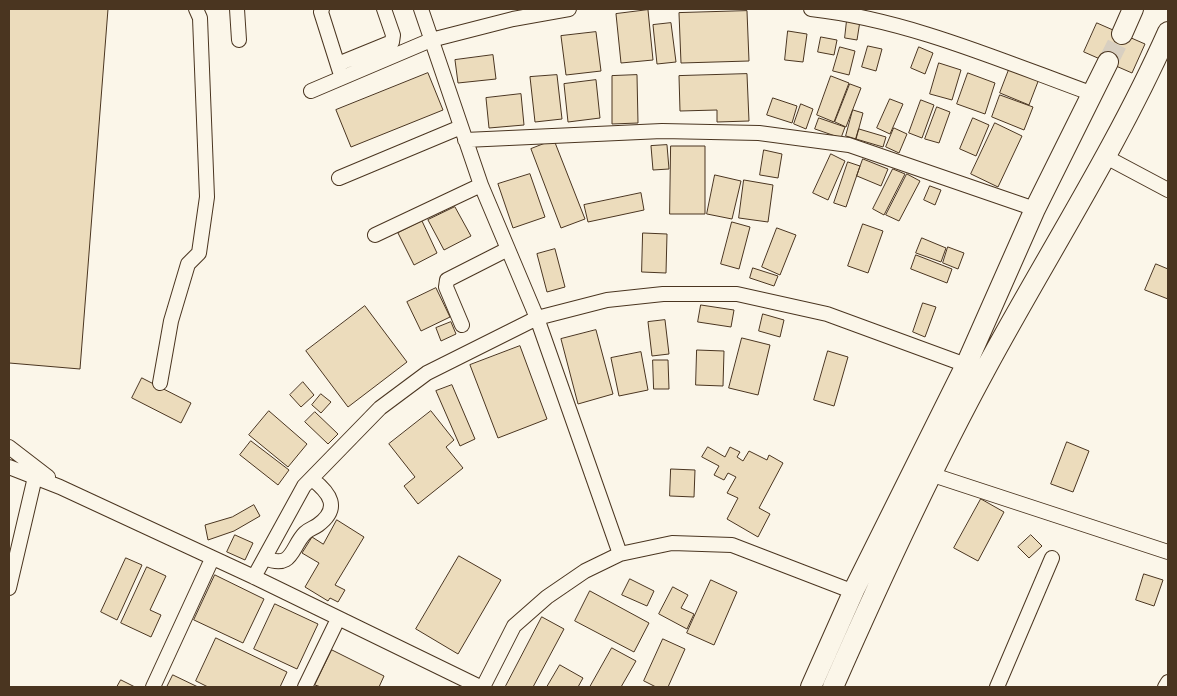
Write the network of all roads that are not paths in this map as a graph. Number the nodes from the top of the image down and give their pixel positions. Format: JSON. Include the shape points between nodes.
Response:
{"nodes":[{"id":1,"x":196,"y":9,"type":"edge"},
{"id":2,"x":237,"y":9,"type":"edge"},
{"id":3,"x":322,"y":9,"type":"edge"},
{"id":4,"x":384,"y":9,"type":"edge"},
{"id":5,"x":421,"y":9,"type":"edge"},
{"id":6,"x":569,"y":9,"type":"edge"},
{"id":7,"x":811,"y":9,"type":"edge"},
{"id":8,"x":1134,"y":9,"type":"edge"},
{"id":9,"x":1168,"y":32,"type":"edge"},
{"id":10,"x":1122,"y":34,"type":"tunnel mouth"},
{"id":11,"x":239,"y":40,"type":"dead end"},
{"id":12,"x":431,"y":40,"type":"junction"},
{"id":13,"x":1108,"y":62,"type":"tunnel mouth"},
{"id":14,"x":338,"y":64,"type":"junction"},
{"id":15,"x":342,"y":78,"type":"junction"},
{"id":16,"x":311,"y":91,"type":"dead end"},
{"id":17,"x":1093,"y":94,"type":"junction"},
{"id":18,"x":463,"y":133,"type":"junction"},
{"id":19,"x":1106,"y":157,"type":"junction"},
{"id":20,"x":339,"y":178,"type":"dead end"},
{"id":21,"x":481,"y":185,"type":"junction"},
{"id":22,"x":1168,"y":190,"type":"edge"},
{"id":23,"x":1035,"y":209,"type":"junction"},
{"id":24,"x":375,"y":235,"type":"dead end"},
{"id":25,"x":508,"y":248,"type":"junction"},
{"id":26,"x":537,"y":318,"type":"junction"},
{"id":27,"x":462,"y":325,"type":"dead end"},
{"id":28,"x":966,"y":365,"type":"junction"},
{"id":29,"x":160,"y":384,"type":"dead end"},
{"id":30,"x":9,"y":447,"type":"edge"},
{"id":31,"x":9,"y":467,"type":"edge"},
{"id":32,"x":933,"y":475,"type":"junction"},
{"id":33,"x":35,"y":477,"type":"junction"},
{"id":34,"x":312,"y":479,"type":"junction"},
{"id":35,"x":60,"y":487,"type":"junction"},
{"id":36,"x":1168,"y":552,"type":"edge"},
{"id":37,"x":620,"y":554,"type":"junction"},
{"id":38,"x":265,"y":558,"type":"junction"},
{"id":39,"x":1052,"y":558,"type":"dead end"},
{"id":40,"x":212,"y":559,"type":"junction"},
{"id":41,"x":254,"y":577,"type":"junction"},
{"id":42,"x":9,"y":588,"type":"edge"},
{"id":43,"x":854,"y":592,"type":"junction"},
{"id":44,"x":338,"y":619,"type":"junction"},
{"id":45,"x":1168,"y":682,"type":"edge"},
{"id":46,"x":153,"y":687,"type":"edge"},
{"id":47,"x":305,"y":687,"type":"edge"},
{"id":48,"x":482,"y":687,"type":"edge"},
{"id":49,"x":811,"y":687,"type":"edge"},
{"id":50,"x":833,"y":687,"type":"edge"},
{"id":51,"x":997,"y":687,"type":"edge"},
{"id":52,"x":1165,"y":687,"type":"edge"}],
"edges":[{"from":1,"to":29,"type":"street","via":[[200,18],[208,197],[200,253],[188,264],[171,321]]},
{"from":2,"to":11,"type":"street"},
{"from":3,"to":14,"type":"street"},
{"from":4,"to":14,"type":"street","via":[[393,35],[392,42]]},
{"from":5,"to":12,"type":"street"},
{"from":6,"to":12,"type":"street"},
{"from":7,"to":17,"type":"street","via":[[841,12],[948,41]]},
{"from":8,"to":10,"type":"highway"},
{"from":9,"to":19,"type":"highway"},
{"from":12,"to":15,"type":"street"},
{"from":12,"to":18,"type":"street"},
{"from":13,"to":17,"type":"highway"},
{"from":14,"to":15,"type":"street"},
{"from":15,"to":16,"type":"street"},
{"from":17,"to":23,"type":"highway"},
{"from":18,"to":20,"type":"street"},
{"from":18,"to":21,"type":"street"},
{"from":18,"to":23,"type":"street","via":[[758,133],[849,145]]},
{"from":19,"to":22,"type":"street"},
{"from":19,"to":32,"type":"highway","via":[[984,372]]},
{"from":21,"to":24,"type":"street"},
{"from":21,"to":25,"type":"street"},
{"from":23,"to":28,"type":"highway"},
{"from":25,"to":26,"type":"street"},
{"from":25,"to":27,"type":"street","via":[[447,280],[446,287]]},
{"from":26,"to":28,"type":"street","via":[[617,299],[663,294],[737,294],[827,314]]},
{"from":26,"to":34,"type":"street","via":[[428,373],[380,408]]},
{"from":26,"to":37,"type":"street"},
{"from":28,"to":43,"type":"highway"},
{"from":30,"to":35,"type":"street"},
{"from":31,"to":33,"type":"street"},
{"from":32,"to":36,"type":"street"},
{"from":32,"to":50,"type":"highway"},
{"from":33,"to":35,"type":"street"},
{"from":33,"to":42,"type":"street"},
{"from":34,"to":38,"type":"street","via":[[304,486]]},
{"from":34,"to":38,"type":"street","via":[[325,490],[332,505],[331,512],[303,534],[287,559],[272,561]]},
{"from":35,"to":40,"type":"street"},
{"from":37,"to":43,"type":"street","via":[[672,543],[732,545]]},
{"from":37,"to":48,"type":"street","via":[[547,597],[514,626]]},
{"from":38,"to":41,"type":"street"},
{"from":39,"to":51,"type":"street"},
{"from":40,"to":41,"type":"street"},
{"from":40,"to":46,"type":"street"},
{"from":41,"to":44,"type":"street"},
{"from":43,"to":49,"type":"highway"},
{"from":44,"to":47,"type":"street"},
{"from":44,"to":48,"type":"street"},
{"from":45,"to":52,"type":"street"}]}
